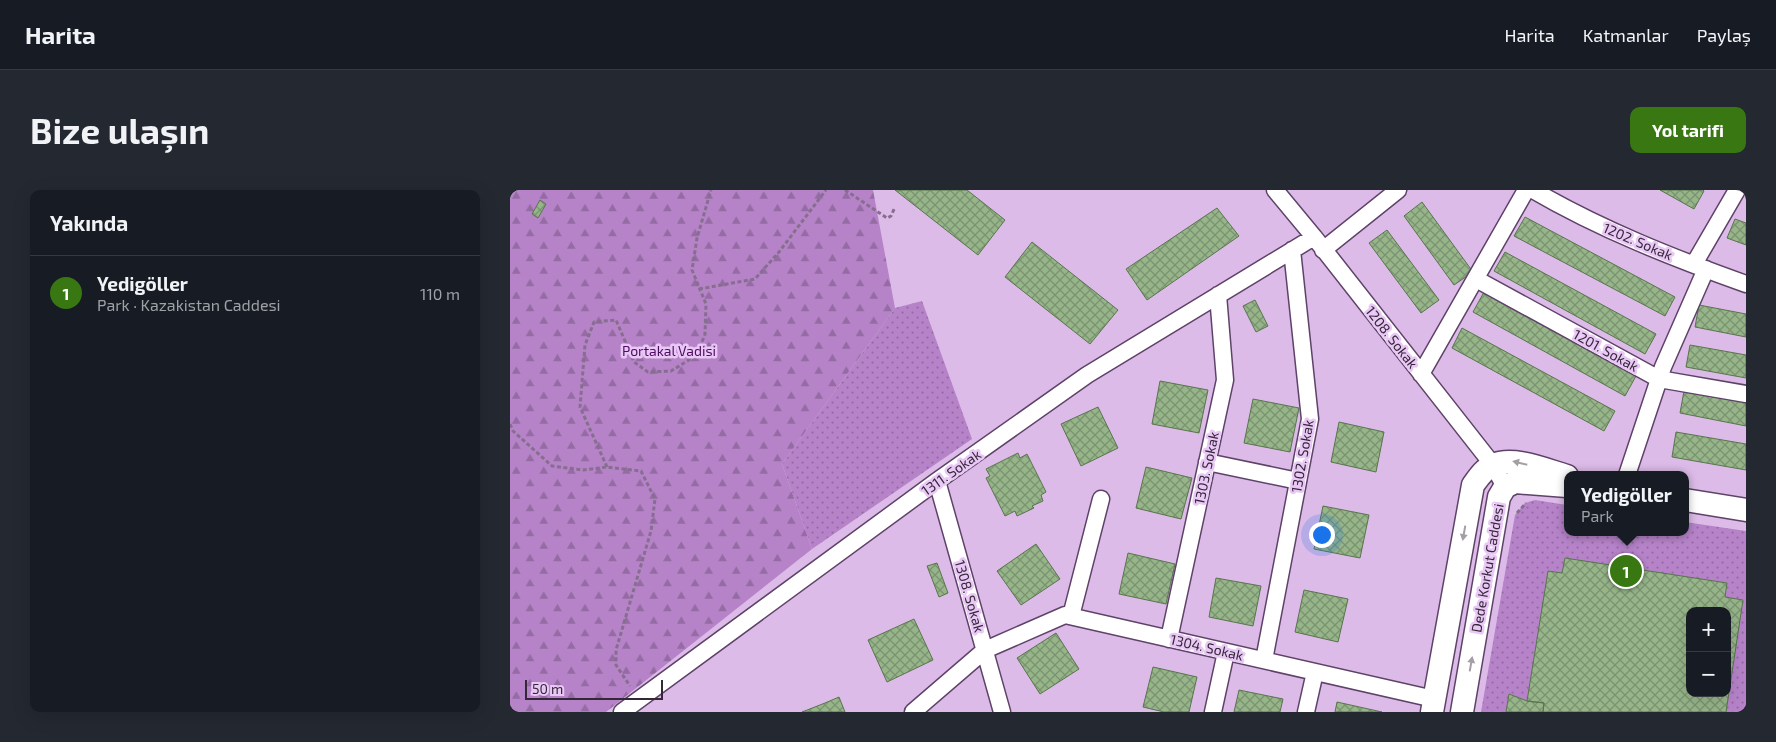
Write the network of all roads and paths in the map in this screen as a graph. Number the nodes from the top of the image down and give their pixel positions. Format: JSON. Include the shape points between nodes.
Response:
{"nodes":[{"id":1,"x":711,"y":190,"type":"edge"},
{"id":2,"x":826,"y":190,"type":"edge"},
{"id":3,"x":844,"y":190,"type":"edge"},
{"id":4,"x":1275,"y":190,"type":"edge"},
{"id":5,"x":1398,"y":190,"type":"edge"},
{"id":6,"x":1526,"y":190,"type":"edge"},
{"id":7,"x":1533,"y":190,"type":"edge"},
{"id":8,"x":1737,"y":190,"type":"edge"},
{"id":9,"x":895,"y":207,"type":"dead end"},
{"id":10,"x":1318,"y":243,"type":"junction"},
{"id":11,"x":1292,"y":250,"type":"junction"},
{"id":12,"x":1700,"y":267,"type":"junction"},
{"id":13,"x":1476,"y":279,"type":"junction"},
{"id":14,"x":1746,"y":284,"type":"edge"},
{"id":15,"x":699,"y":288,"type":"junction"},
{"id":16,"x":1218,"y":295,"type":"junction"},
{"id":17,"x":1421,"y":374,"type":"junction"},
{"id":18,"x":1659,"y":379,"type":"junction"},
{"id":19,"x":1746,"y":394,"type":"edge"},
{"id":20,"x":510,"y":424,"type":"edge"},
{"id":21,"x":1207,"y":462,"type":"junction"},
{"id":22,"x":1493,"y":465,"type":"junction"},
{"id":23,"x":607,"y":467,"type":"junction"},
{"id":24,"x":1628,"y":471,"type":"edge"},
{"id":25,"x":1564,"y":475,"type":"edge"},
{"id":26,"x":937,"y":481,"type":"junction"},
{"id":27,"x":1298,"y":481,"type":"junction"},
{"id":28,"x":1564,"y":486,"type":"edge"},
{"id":29,"x":1505,"y":488,"type":"junction"},
{"id":30,"x":1101,"y":499,"type":"dead end"},
{"id":31,"x":1689,"y":501,"type":"edge"},
{"id":32,"x":1530,"y":502,"type":"dead end"},
{"id":33,"x":1746,"y":510,"type":"edge"},
{"id":34,"x":1515,"y":515,"type":"dead end"},
{"id":35,"x":1071,"y":616,"type":"junction"},
{"id":36,"x":1169,"y":639,"type":"junction"},
{"id":37,"x":985,"y":650,"type":"junction"},
{"id":38,"x":1226,"y":652,"type":"junction"},
{"id":39,"x":1264,"y":660,"type":"junction"},
{"id":40,"x":1315,"y":672,"type":"junction"},
{"id":41,"x":638,"y":700,"type":"junction"},
{"id":42,"x":1433,"y":706,"type":"edge"},
{"id":43,"x":622,"y":712,"type":"edge"},
{"id":44,"x":913,"y":712,"type":"edge"},
{"id":45,"x":1002,"y":712,"type":"edge"},
{"id":46,"x":1213,"y":712,"type":"edge"},
{"id":47,"x":1306,"y":712,"type":"edge"},
{"id":48,"x":1462,"y":712,"type":"edge"}],
"edges":[{"from":1,"to":15,"type":"path","via":[[697,238],[692,270]]},
{"from":2,"to":15,"type":"path","via":[[756,279]]},
{"from":3,"to":9,"type":"path","via":[[887,218]]},
{"from":4,"to":10,"type":"street","name":"1208. Sokak"},
{"from":5,"to":10,"type":"street","name":"1311. Sokak"},
{"from":6,"to":13,"type":"street"},
{"from":7,"to":12,"type":"street","name":"1202. Sokak","via":[[1570,211]]},
{"from":8,"to":12,"type":"street"},
{"from":10,"to":11,"type":"street","name":"1311. Sokak"},
{"from":10,"to":17,"type":"street","name":"1208. Sokak"},
{"from":11,"to":16,"type":"street","name":"1311. Sokak"},
{"from":11,"to":27,"type":"street","name":"1302. Sokak","via":[[1310,419]]},
{"from":12,"to":14,"type":"street","name":"1202. Sokak"},
{"from":12,"to":18,"type":"street"},
{"from":13,"to":17,"type":"street"},
{"from":13,"to":18,"type":"street","name":"1201. Sokak"},
{"from":15,"to":23,"type":"path","via":[[706,304],[705,334],[697,355],[671,371],[648,372],[634,362],[616,320],[594,322],[585,345],[580,407]]},
{"from":16,"to":21,"type":"street","name":"1303. Sokak","via":[[1225,380]]},
{"from":16,"to":26,"type":"street","name":"1311. Sokak","via":[[1087,375]]},
{"from":17,"to":22,"type":"street","name":"1208. Sokak"},
{"from":18,"to":19,"type":"street","name":"1201. Sokak"},
{"from":18,"to":24,"type":"street"},
{"from":20,"to":23,"type":"path","via":[[552,466],[583,470]]},
{"from":21,"to":27,"type":"street"},
{"from":21,"to":36,"type":"street","name":"1303. Sokak"},
{"from":25,"to":22,"type":"main road","one_way":true,"via":[[1512,461]]},
{"from":22,"to":29,"type":"street","name":"1208. Sokak"},
{"from":22,"to":42,"type":"main road","name":"Dede Korkut Caddesi","one_way":true,"via":[[1473,485]]},
{"from":23,"to":41,"type":"path","via":[[640,471],[654,499],[651,531],[616,650],[616,665]]},
{"from":26,"to":37,"type":"street","name":"1308. Sokak"},
{"from":26,"to":41,"type":"street","name":"1311. Sokak"},
{"from":27,"to":39,"type":"street","name":"1302. Sokak"},
{"from":28,"to":29,"type":"main road","name":"Dede Korkut Caddesi","via":[[1515,482]]},
{"from":48,"to":29,"type":"main road","name":"Dede Korkut Caddesi","one_way":true,"via":[[1500,497]]},
{"from":30,"to":35,"type":"street"},
{"from":31,"to":33,"type":"main road"},
{"from":32,"to":34,"type":"path","via":[[1524,503]]},
{"from":35,"to":36,"type":"street","name":"1304. Sokak"},
{"from":35,"to":37,"type":"street","name":"1304. Sokak","via":[[1065,615]]},
{"from":36,"to":38,"type":"street","name":"1304. Sokak"},
{"from":37,"to":44,"type":"street","name":"1304. Sokak"},
{"from":37,"to":45,"type":"street","name":"1308. Sokak"},
{"from":38,"to":39,"type":"street","name":"1304. Sokak"},
{"from":38,"to":46,"type":"street"},
{"from":39,"to":40,"type":"street","name":"1304. Sokak"},
{"from":40,"to":42,"type":"street","name":"1304. Sokak"},
{"from":40,"to":47,"type":"street"},
{"from":41,"to":43,"type":"street","name":"1311. Sokak"}]}
